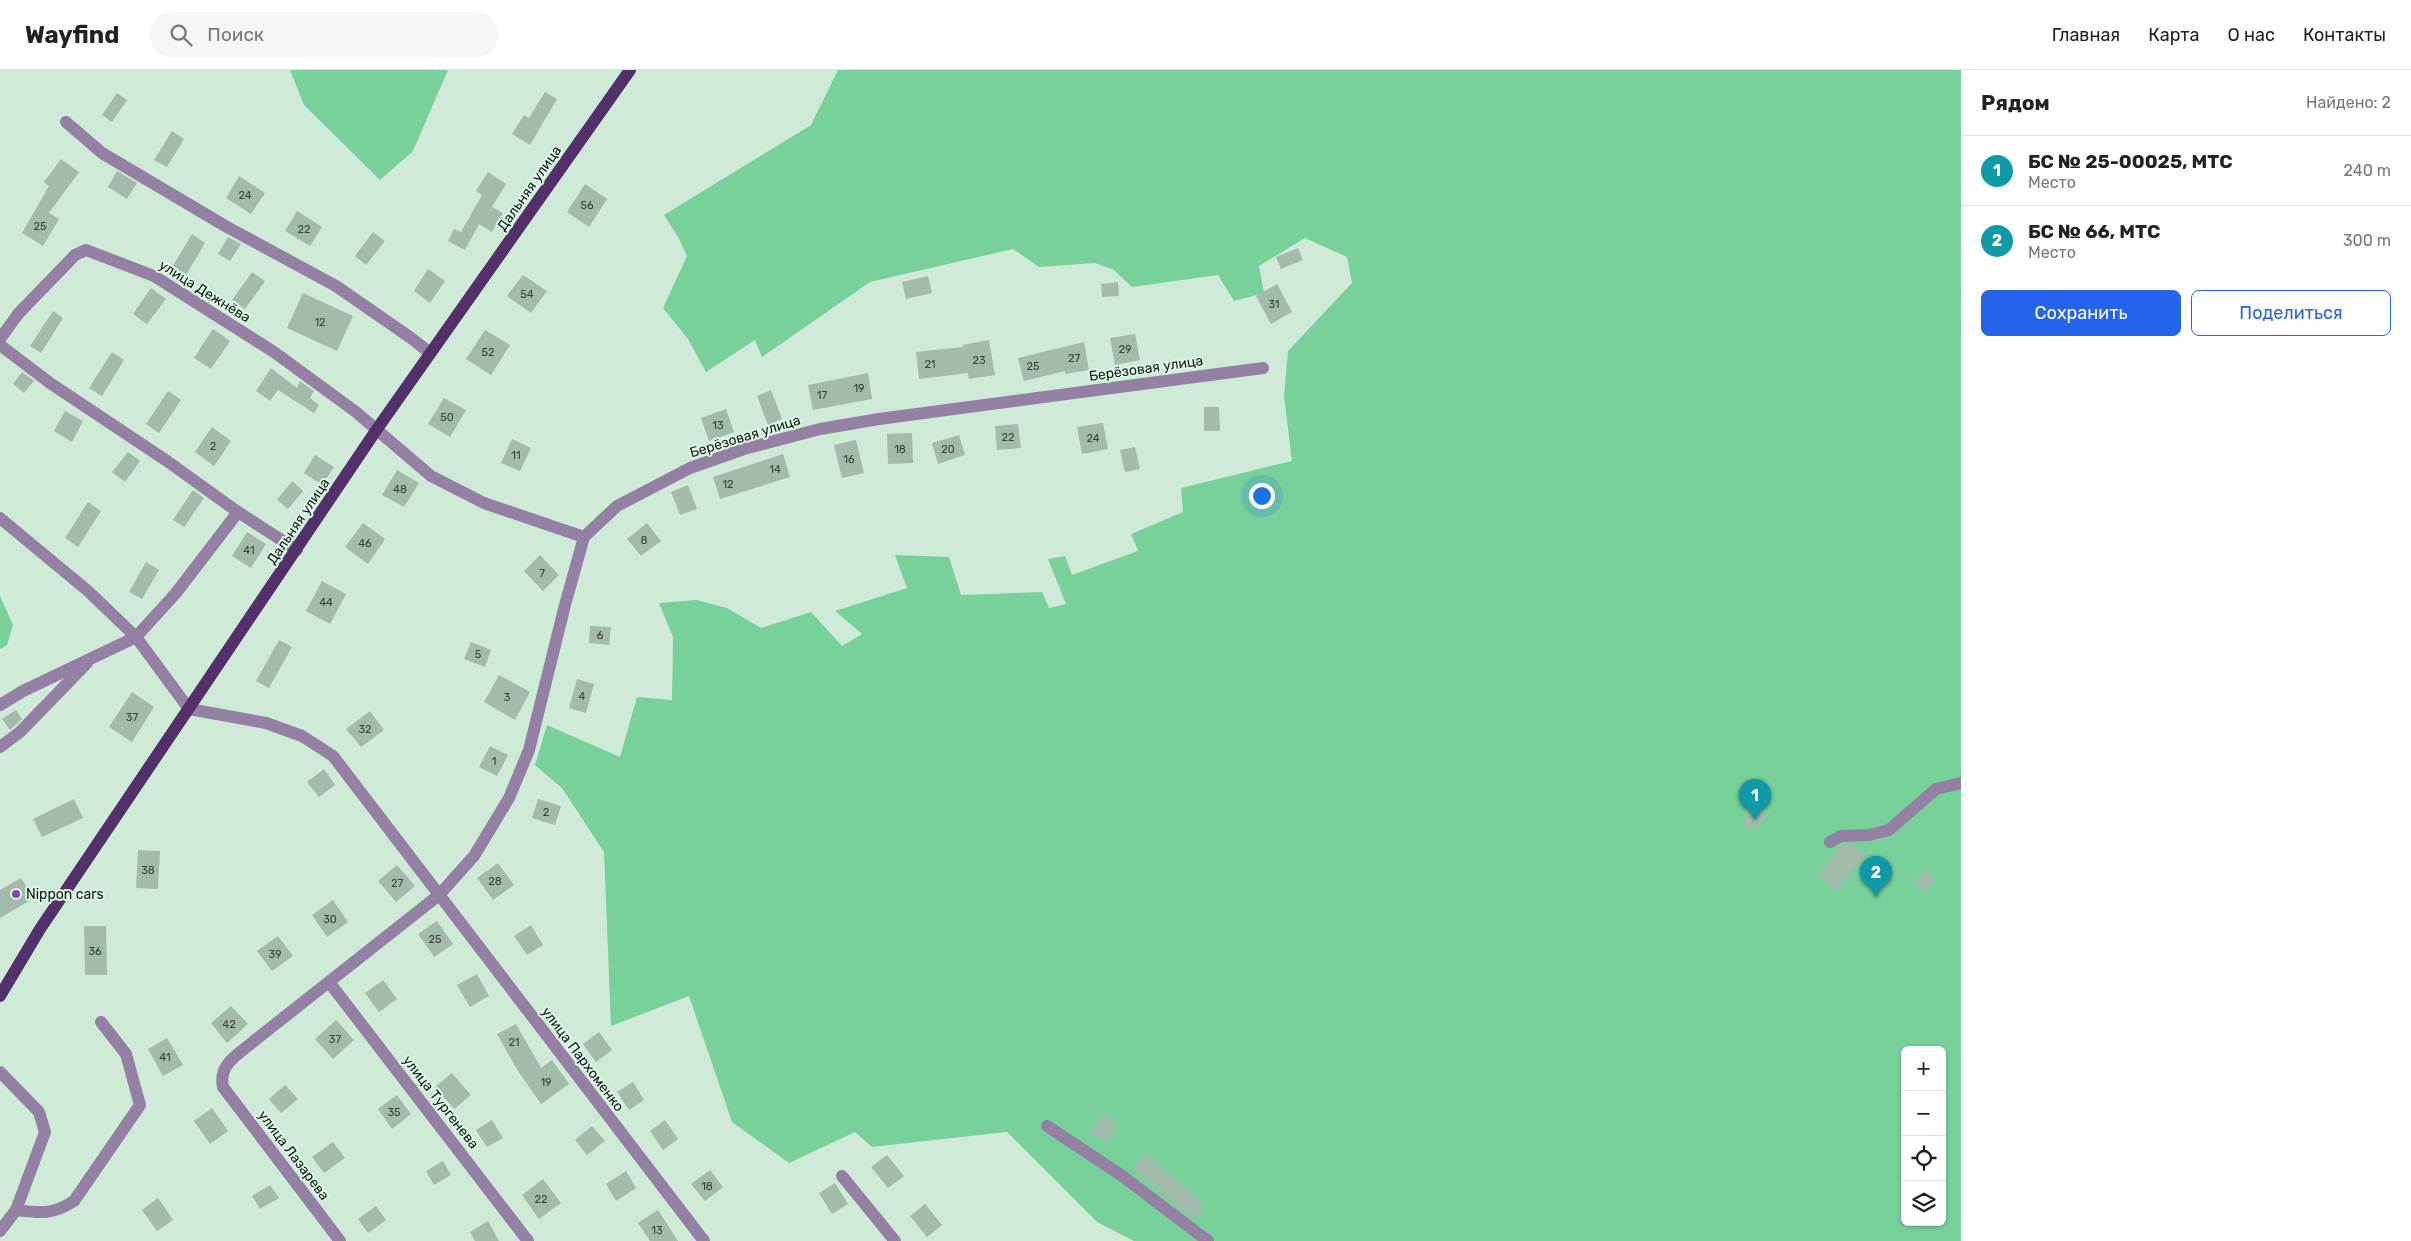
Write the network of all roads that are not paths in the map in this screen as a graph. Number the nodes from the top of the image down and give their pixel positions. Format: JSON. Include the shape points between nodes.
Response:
{"nodes":[{"id":1,"x":630,"y":70,"type":"edge"},
{"id":2,"x":66,"y":122,"type":"dead end"},
{"id":3,"x":0,"y":339,"type":"edge"},
{"id":4,"x":0,"y":345,"type":"edge"},
{"id":5,"x":430,"y":353,"type":"junction"},
{"id":6,"x":1263,"y":368,"type":"dead end"},
{"id":7,"x":377,"y":429,"type":"junction"},
{"id":8,"x":238,"y":512,"type":"junction"},
{"id":9,"x":0,"y":518,"type":"edge"},
{"id":10,"x":584,"y":537,"type":"junction"},
{"id":11,"x":297,"y":550,"type":"junction"},
{"id":12,"x":136,"y":637,"type":"junction"},
{"id":13,"x":94,"y":656,"type":"junction"},
{"id":14,"x":0,"y":705,"type":"edge"},
{"id":15,"x":189,"y":709,"type":"junction"},
{"id":16,"x":0,"y":747,"type":"edge"},
{"id":17,"x":1961,"y":783,"type":"edge"},
{"id":18,"x":1830,"y":842,"type":"dead end"},
{"id":19,"x":439,"y":895,"type":"junction"},
{"id":20,"x":329,"y":982,"type":"junction"},
{"id":21,"x":0,"y":996,"type":"edge"},
{"id":22,"x":101,"y":1022,"type":"dead end"},
{"id":23,"x":0,"y":1072,"type":"edge"},
{"id":24,"x":1047,"y":1126,"type":"dead end"},
{"id":25,"x":842,"y":1176,"type":"dead end"},
{"id":26,"x":16,"y":1210,"type":"junction"},
{"id":27,"x":1190,"y":1227,"type":"junction"},
{"id":28,"x":0,"y":1231,"type":"edge"},
{"id":29,"x":340,"y":1241,"type":"edge"},
{"id":30,"x":528,"y":1241,"type":"edge"},
{"id":31,"x":704,"y":1241,"type":"edge"},
{"id":32,"x":895,"y":1241,"type":"edge"},
{"id":33,"x":1192,"y":1241,"type":"edge"},
{"id":34,"x":1208,"y":1241,"type":"edge"}],
"edges":[{"from":1,"to":5,"type":"main road","name":"Дальняя улица"},
{"from":2,"to":5,"type":"street","via":[[102,153],[227,227],[336,286]]},
{"from":3,"to":7,"type":"street","name":"улица Дежнёва","via":[[18,314],[75,255],[86,250],[154,276],[274,352]]},
{"from":4,"to":8,"type":"street"},
{"from":5,"to":7,"type":"main road","name":"Дальняя улица"},
{"from":6,"to":10,"type":"street","name":"Берёзовая улица","via":[[820,429],[744,449],[690,468],[617,506]]},
{"from":7,"to":10,"type":"street","name":"улица Дежнёва","via":[[431,476],[484,503]]},
{"from":7,"to":11,"type":"main road","name":"Дальняя улица"},
{"from":8,"to":11,"type":"street"},
{"from":8,"to":12,"type":"street","via":[[176,593]]},
{"from":9,"to":12,"type":"street","via":[[88,591]]},
{"from":10,"to":19,"type":"street","via":[[526,758],[509,798],[474,856]]},
{"from":11,"to":15,"type":"main road","name":"Дальняя улица"},
{"from":12,"to":13,"type":"street"},
{"from":12,"to":15,"type":"street"},
{"from":13,"to":14,"type":"street"},
{"from":13,"to":16,"type":"street","via":[[20,732]]},
{"from":15,"to":19,"type":"street","name":"улица Пархоменко","via":[[266,723],[302,736],[333,756]]},
{"from":15,"to":21,"type":"main road","name":"Дальняя улица","via":[[40,929]]},
{"from":17,"to":18,"type":"street","via":[[1936,789],[1889,830],[1841,836]]},
{"from":19,"to":20,"type":"street"},
{"from":19,"to":31,"type":"street","name":"улица Пархоменко"},
{"from":20,"to":29,"type":"street","name":"улица Лазарева","via":[[226,1064],[221,1076],[224,1087]]},
{"from":20,"to":30,"type":"street","name":"улица Тургенева"},
{"from":22,"to":26,"type":"street","via":[[126,1054],[140,1105],[74,1201],[47,1214]]},
{"from":23,"to":26,"type":"street","via":[[40,1112],[45,1132]]},
{"from":24,"to":27,"type":"street","via":[[1121,1175]]},
{"from":25,"to":32,"type":"street"},
{"from":26,"to":28,"type":"street"},
{"from":27,"to":33,"type":"street"},
{"from":27,"to":34,"type":"street"}]}
